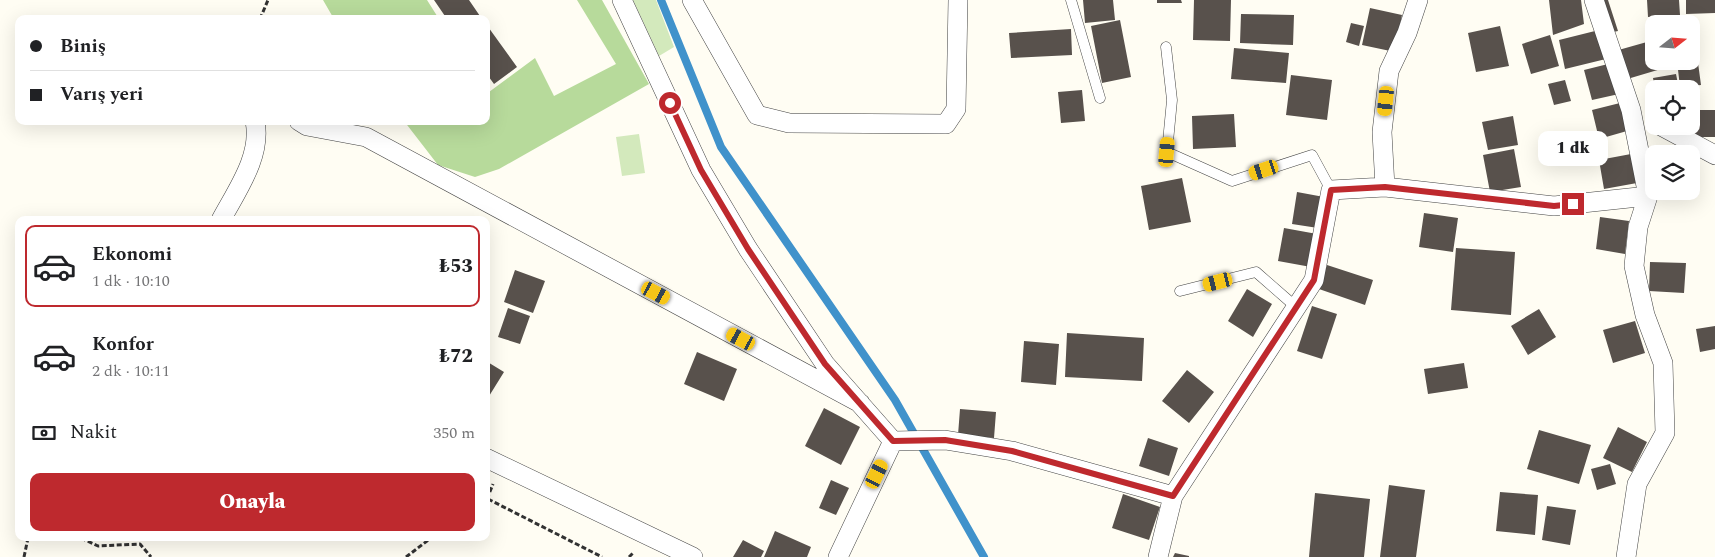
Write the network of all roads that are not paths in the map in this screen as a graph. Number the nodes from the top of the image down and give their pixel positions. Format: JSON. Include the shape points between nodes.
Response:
{"nodes":[{"id":1,"x":622,"y":0,"type":"edge"},
{"id":2,"x":692,"y":0,"type":"edge"},
{"id":3,"x":958,"y":0,"type":"edge"},
{"id":4,"x":1071,"y":0,"type":"edge"},
{"id":5,"x":1418,"y":0,"type":"edge"},
{"id":6,"x":1594,"y":0,"type":"edge"},
{"id":7,"x":1166,"y":47,"type":"dead end"},
{"id":8,"x":1100,"y":98,"type":"dead end"},
{"id":9,"x":1631,"y":110,"type":"junction"},
{"id":10,"x":1645,"y":117,"type":"edge"},
{"id":11,"x":256,"y":125,"type":"edge"},
{"id":12,"x":305,"y":125,"type":"edge"},
{"id":13,"x":1678,"y":135,"type":"edge"},
{"id":14,"x":1715,"y":155,"type":"edge"},
{"id":15,"x":1645,"y":181,"type":"edge"},
{"id":16,"x":1385,"y":187,"type":"junction"},
{"id":17,"x":1331,"y":190,"type":"junction"},
{"id":18,"x":1645,"y":196,"type":"edge"},
{"id":19,"x":1647,"y":200,"type":"edge"},
{"id":20,"x":223,"y":216,"type":"edge"},
{"id":21,"x":1180,"y":291,"type":"dead end"},
{"id":22,"x":1296,"y":307,"type":"junction"},
{"id":23,"x":860,"y":403,"type":"junction"},
{"id":24,"x":896,"y":441,"type":"junction"},
{"id":25,"x":490,"y":460,"type":"edge"},
{"id":26,"x":1173,"y":496,"type":"junction"},
{"id":27,"x":694,"y":557,"type":"edge"},
{"id":28,"x":838,"y":557,"type":"edge"},
{"id":29,"x":1158,"y":557,"type":"edge"},
{"id":30,"x":1626,"y":557,"type":"edge"}],
"edges":[{"from":1,"to":23,"type":"street","via":[[701,170],[825,364]]},
{"from":2,"to":3,"type":"street","via":[[757,115],[789,123],[936,124],[946,124],[956,109]]},
{"from":4,"to":8,"type":"lane"},
{"from":5,"to":16,"type":"street","via":[[1389,70],[1382,132]]},
{"from":6,"to":9,"type":"street"},
{"from":7,"to":17,"type":"lane","via":[[1172,100],[1167,152],[1232,181],[1312,155]]},
{"from":9,"to":10,"type":"street"},
{"from":9,"to":15,"type":"street"},
{"from":11,"to":20,"type":"street","via":[[258,134],[250,166]]},
{"from":12,"to":23,"type":"street","via":[[366,137]]},
{"from":13,"to":14,"type":"street"},
{"from":16,"to":17,"type":"street"},
{"from":16,"to":18,"type":"street","via":[[1554,206]]},
{"from":17,"to":22,"type":"street","via":[[1314,280]]},
{"from":19,"to":30,"type":"street","via":[[1638,227],[1634,266],[1645,315],[1664,363],[1665,433],[1637,484]]},
{"from":21,"to":22,"type":"lane","via":[[1256,272]]},
{"from":22,"to":26,"type":"street"},
{"from":23,"to":24,"type":"street"},
{"from":24,"to":26,"type":"street","via":[[936,440],[1012,451]]},
{"from":24,"to":28,"type":"street"},
{"from":25,"to":27,"type":"street"},
{"from":26,"to":29,"type":"street"}]}
